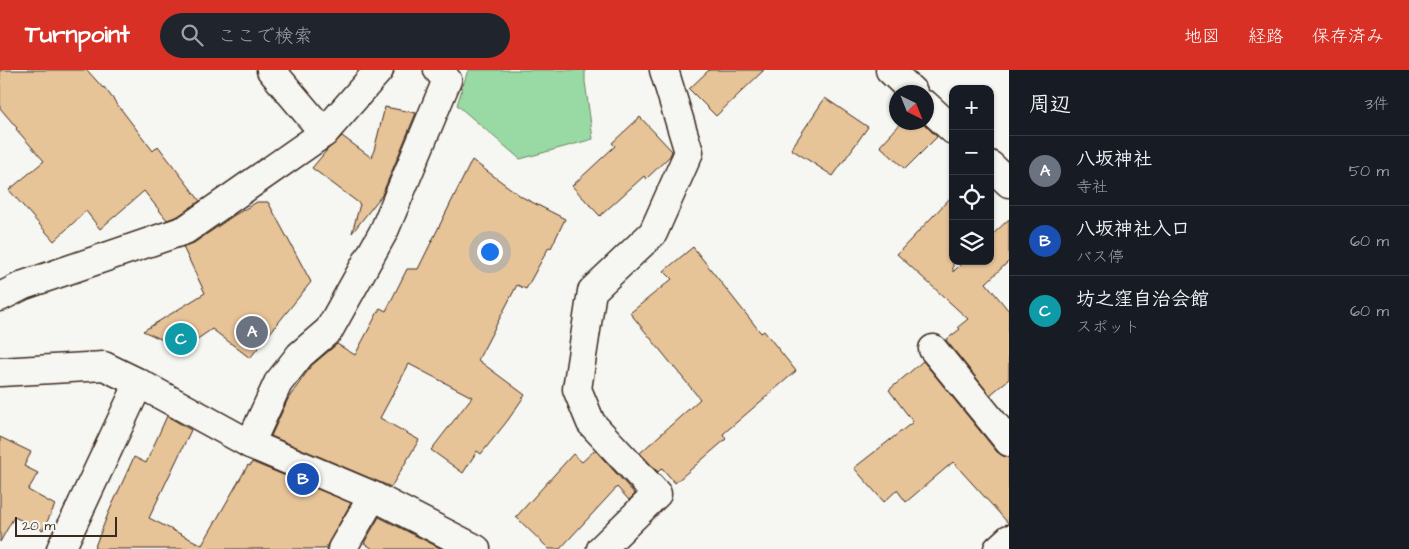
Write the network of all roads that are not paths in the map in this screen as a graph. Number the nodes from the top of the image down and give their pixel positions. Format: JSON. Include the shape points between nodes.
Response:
{"nodes":[{"id":1,"x":271,"y":70,"type":"edge"},
{"id":2,"x":379,"y":70,"type":"edge"},
{"id":3,"x":438,"y":70,"type":"edge"},
{"id":4,"x":890,"y":70,"type":"edge"},
{"id":5,"x":671,"y":74,"type":"edge"},
{"id":6,"x":906,"y":85,"type":"edge"},
{"id":7,"x":934,"y":112,"type":"edge"},
{"id":8,"x":949,"y":126,"type":"edge"},
{"id":9,"x":324,"y":133,"type":"junction"},
{"id":10,"x":994,"y":169,"type":"edge"},
{"id":11,"x":1009,"y":183,"type":"edge"},
{"id":12,"x":0,"y":297,"type":"edge"},
{"id":13,"x":933,"y":349,"type":"dead end"},
{"id":14,"x":0,"y":372,"type":"edge"},
{"id":15,"x":139,"y":383,"type":"junction"},
{"id":16,"x":1009,"y":442,"type":"edge"},
{"id":17,"x":250,"y":444,"type":"junction"},
{"id":18,"x":374,"y":496,"type":"junction"},
{"id":19,"x":1009,"y":539,"type":"edge"},
{"id":20,"x":61,"y":549,"type":"edge"},
{"id":21,"x":342,"y":549,"type":"edge"},
{"id":22,"x":476,"y":549,"type":"edge"},
{"id":23,"x":601,"y":549,"type":"edge"},
{"id":24,"x":998,"y":549,"type":"edge"}],
"edges":[{"from":1,"to":9,"type":"street"},
{"from":2,"to":9,"type":"street"},
{"from":3,"to":17,"type":"street","via":[[447,80],[384,231],[329,330],[300,355],[278,383]]},
{"from":4,"to":6,"type":"street"},
{"from":5,"to":23,"type":"street","via":[[689,152],[653,233],[592,291],[577,389],[591,423],[657,494]]},
{"from":7,"to":8,"type":"street"},
{"from":9,"to":12,"type":"street","via":[[185,230],[24,285]]},
{"from":10,"to":11,"type":"street"},
{"from":13,"to":16,"type":"street"},
{"from":14,"to":15,"type":"street","via":[[104,366]]},
{"from":15,"to":17,"type":"street"},
{"from":15,"to":20,"type":"street"},
{"from":17,"to":18,"type":"street"},
{"from":18,"to":21,"type":"street"},
{"from":18,"to":22,"type":"street"},
{"from":19,"to":24,"type":"street"}]}
